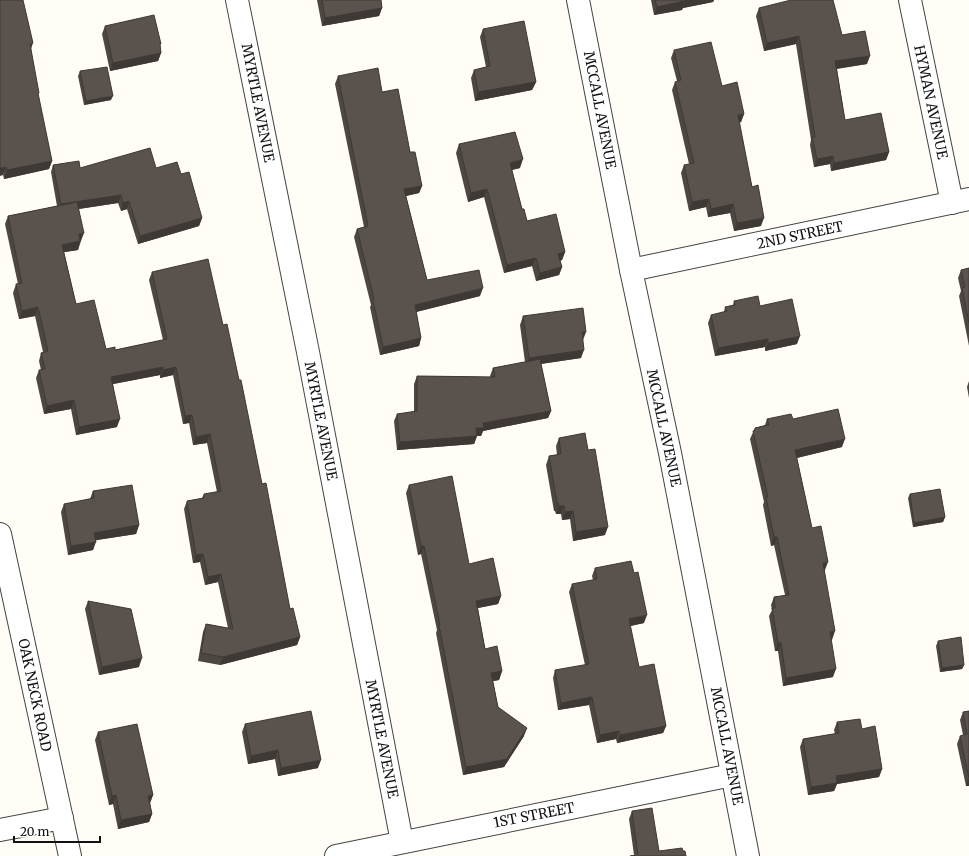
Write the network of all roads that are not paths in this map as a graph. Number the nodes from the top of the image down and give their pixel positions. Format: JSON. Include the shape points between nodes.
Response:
{"nodes":[{"id":1,"x":237,"y":0,"type":"edge"},
{"id":2,"x":578,"y":0,"type":"edge"},
{"id":3,"x":910,"y":0,"type":"edge"},
{"id":4,"x":960,"y":201,"type":"edge"},
{"id":5,"x":631,"y":270,"type":"junction"},
{"id":6,"x":0,"y":534,"type":"edge"},
{"id":7,"x":732,"y":776,"type":"junction"},
{"id":8,"x":62,"y":818,"type":"junction"},
{"id":9,"x":0,"y":830,"type":"edge"},
{"id":10,"x":402,"y":842,"type":"junction"},
{"id":11,"x":70,"y":856,"type":"edge"},
{"id":12,"x":336,"y":856,"type":"edge"},
{"id":13,"x":748,"y":856,"type":"edge"}],
"edges":[{"from":1,"to":10,"type":"street","name":"MYRTLE AVENUE"},
{"from":2,"to":5,"type":"street","name":"MCCALL AVENUE"},
{"from":3,"to":4,"type":"street","name":"HYMAN AVENUE"},
{"from":4,"to":5,"type":"street","name":"2ND STREET"},
{"from":5,"to":7,"type":"street","name":"MCCALL AVENUE","via":[[670,453]]},
{"from":6,"to":8,"type":"street","name":"OAK NECK ROAD"},
{"from":7,"to":10,"type":"street","name":"1ST STREET"},
{"from":7,"to":13,"type":"street","name":"MCCALL AVENUE"},
{"from":8,"to":9,"type":"street"},
{"from":8,"to":11,"type":"street","name":"OAK NECK ROAD"},
{"from":10,"to":12,"type":"street","name":"1ST STREET"}]}
